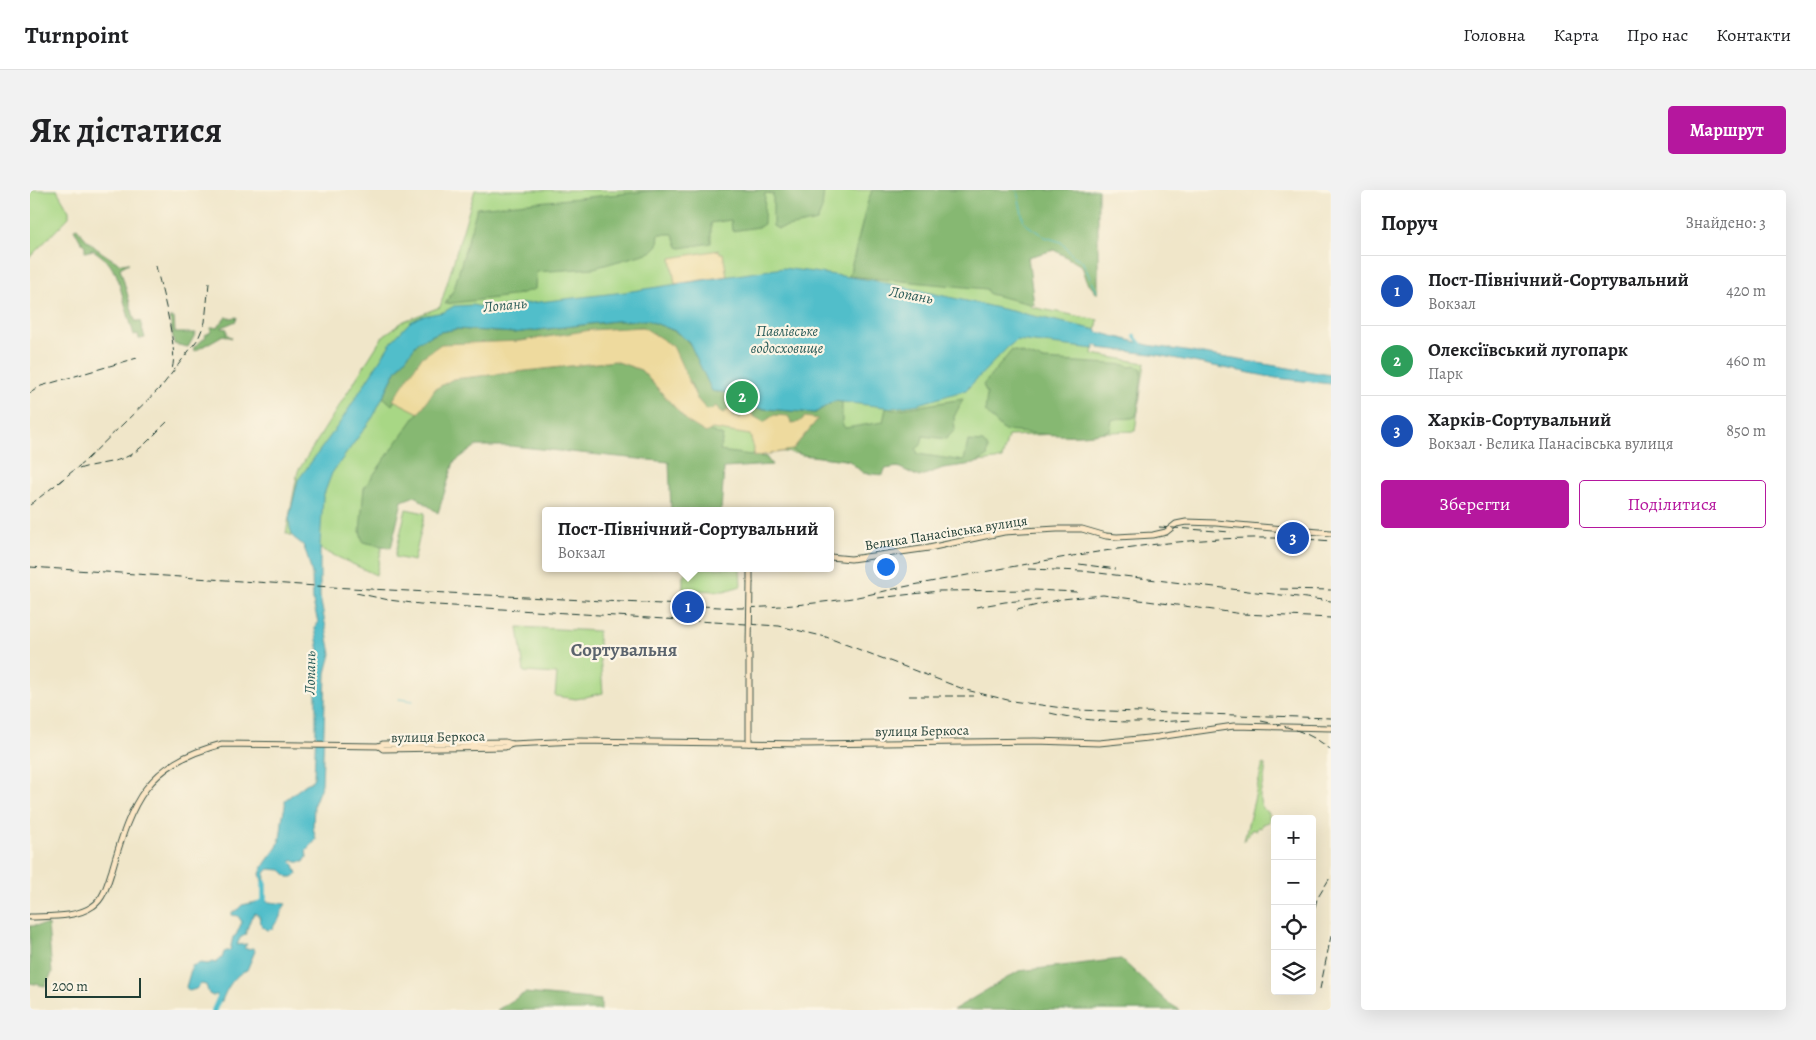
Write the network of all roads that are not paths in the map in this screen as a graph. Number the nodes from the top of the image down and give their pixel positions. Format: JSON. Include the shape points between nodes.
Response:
{"nodes":[{"id":1,"x":1331,"y":533,"type":"edge"},
{"id":2,"x":834,"y":558,"type":"edge"},
{"id":3,"x":750,"y":572,"type":"edge"},
{"id":4,"x":1331,"y":728,"type":"edge"},
{"id":5,"x":748,"y":743,"type":"junction"},
{"id":6,"x":30,"y":917,"type":"edge"}],
"edges":[{"from":1,"to":2,"type":"street","name":"Велика Панасівська вулиця","via":[[1186,522],[1153,535],[1117,537],[1082,529],[1004,532],[929,548],[861,558]]},
{"from":3,"to":5,"type":"street","bridge":true},
{"from":4,"to":5,"type":"street","name":"вулиця Беркоса","via":[[1234,726],[1099,743]]},
{"from":5,"to":6,"type":"street","name":"вулиця Беркоса","via":[[577,741],[505,747],[383,749],[379,746],[222,744],[199,750],[150,782],[123,832],[105,890],[94,906],[66,915]]}]}
